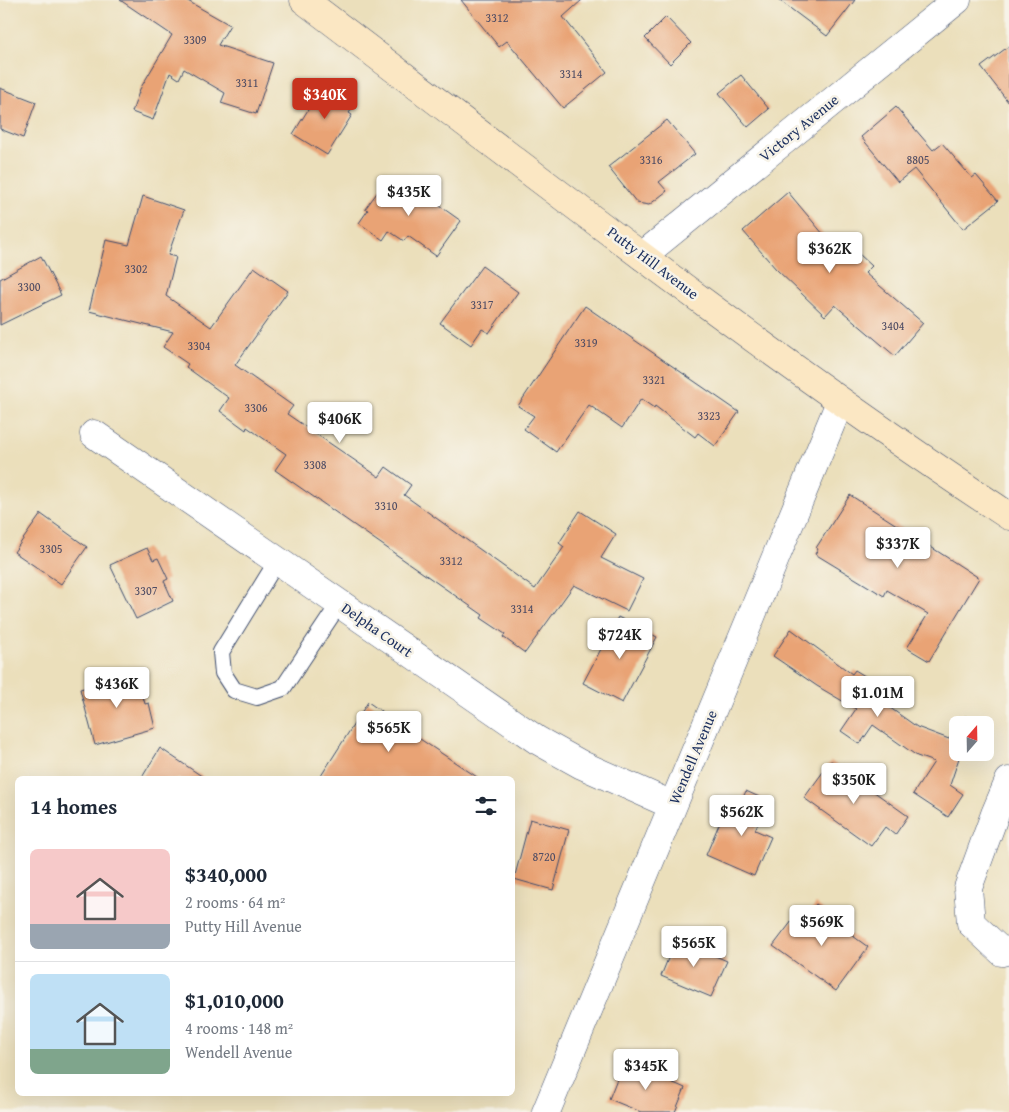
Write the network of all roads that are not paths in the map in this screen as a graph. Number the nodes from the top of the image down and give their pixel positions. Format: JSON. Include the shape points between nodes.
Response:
{"nodes":[{"id":1,"x":304,"y":0,"type":"edge"},
{"id":2,"x":956,"y":0,"type":"edge"},
{"id":3,"x":642,"y":256,"type":"junction"},
{"id":4,"x":840,"y":402,"type":"junction"},
{"id":5,"x":94,"y":434,"type":"dead end"},
{"id":6,"x":1009,"y":516,"type":"edge"},
{"id":7,"x":277,"y":561,"type":"junction"},
{"id":8,"x":339,"y":604,"type":"junction"},
{"id":9,"x":1008,"y":790,"type":"edge"},
{"id":10,"x":672,"y":805,"type":"junction"},
{"id":11,"x":1009,"y":950,"type":"edge"},
{"id":12,"x":546,"y":1112,"type":"edge"}],
"edges":[{"from":1,"to":3,"type":"main road","name":"Putty Hill Avenue"},
{"from":2,"to":3,"type":"street","name":"Victory Avenue"},
{"from":3,"to":4,"type":"main road","name":"Putty Hill Avenue"},
{"from":4,"to":6,"type":"main road","name":"Putty Hill Avenue"},
{"from":4,"to":10,"type":"street","name":"Wendell Avenue"},
{"from":5,"to":7,"type":"street","name":"Delpha Court"},
{"from":7,"to":8,"type":"street","name":"Delpha Court"},
{"from":7,"to":8,"type":"lane","via":[[221,652],[222,673],[234,690],[257,697],[283,688]]},
{"from":8,"to":10,"type":"street","name":"Delpha Court","via":[[537,740],[582,765]]},
{"from":9,"to":11,"type":"street","via":[[968,888],[971,923],[1002,952]]},
{"from":10,"to":12,"type":"street","name":"Wendell Avenue"}]}
